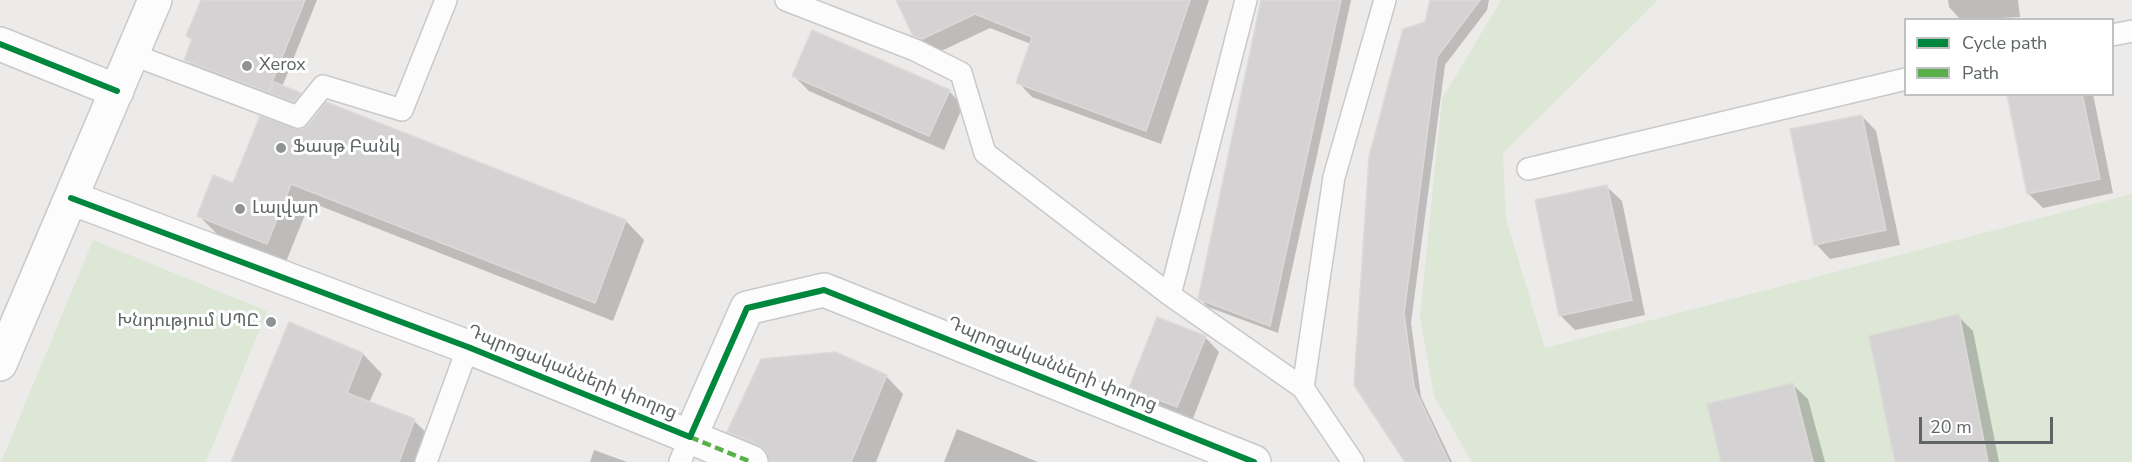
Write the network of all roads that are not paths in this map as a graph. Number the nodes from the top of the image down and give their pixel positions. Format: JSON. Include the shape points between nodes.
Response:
{"nodes":[{"id":1,"x":155,"y":0,"type":"edge"},
{"id":2,"x":446,"y":0,"type":"edge"},
{"id":3,"x":786,"y":0,"type":"edge"},
{"id":4,"x":1246,"y":0,"type":"edge"},
{"id":5,"x":1386,"y":0,"type":"edge"},
{"id":6,"x":2132,"y":31,"type":"edge"},
{"id":7,"x":2114,"y":35,"type":"edge"},
{"id":8,"x":0,"y":45,"type":"edge"},
{"id":9,"x":131,"y":54,"type":"junction"},
{"id":10,"x":1904,"y":79,"type":"edge"},
{"id":11,"x":117,"y":91,"type":"junction"},
{"id":12,"x":1528,"y":169,"type":"dead end"},
{"id":13,"x":71,"y":198,"type":"junction"},
{"id":14,"x":1170,"y":295,"type":"junction"},
{"id":15,"x":468,"y":347,"type":"junction"},
{"id":16,"x":0,"y":364,"type":"edge"},
{"id":17,"x":1303,"y":388,"type":"junction"},
{"id":18,"x":685,"y":450,"type":"edge"},
{"id":19,"x":426,"y":462,"type":"edge"},
{"id":20,"x":751,"y":462,"type":"edge"},
{"id":21,"x":1254,"y":462,"type":"edge"},
{"id":22,"x":1353,"y":462,"type":"edge"}],
"edges":[{"from":1,"to":9,"type":"street"},
{"from":2,"to":9,"type":"lane","via":[[402,110],[323,86],[298,117]]},
{"from":3,"to":14,"type":"lane","via":[[915,50],[961,73],[985,153]]},
{"from":4,"to":14,"type":"lane"},
{"from":5,"to":17,"type":"lane","via":[[1334,177]]},
{"from":6,"to":7,"type":"lane"},
{"from":8,"to":11,"type":"street"},
{"from":9,"to":11,"type":"street"},
{"from":10,"to":12,"type":"lane"},
{"from":11,"to":13,"type":"street"},
{"from":13,"to":15,"type":"street","name":"Դպրոցականների փողոց"},
{"from":13,"to":16,"type":"street"},
{"from":14,"to":17,"type":"lane"},
{"from":15,"to":18,"type":"street","name":"Դպրոցականների փողոց"},
{"from":15,"to":19,"type":"lane"},
{"from":17,"to":22,"type":"lane"},
{"from":18,"to":20,"type":"street"},
{"from":18,"to":21,"type":"street","name":"Դպրոցականների փողոց","via":[[747,308],[824,290]]}]}
